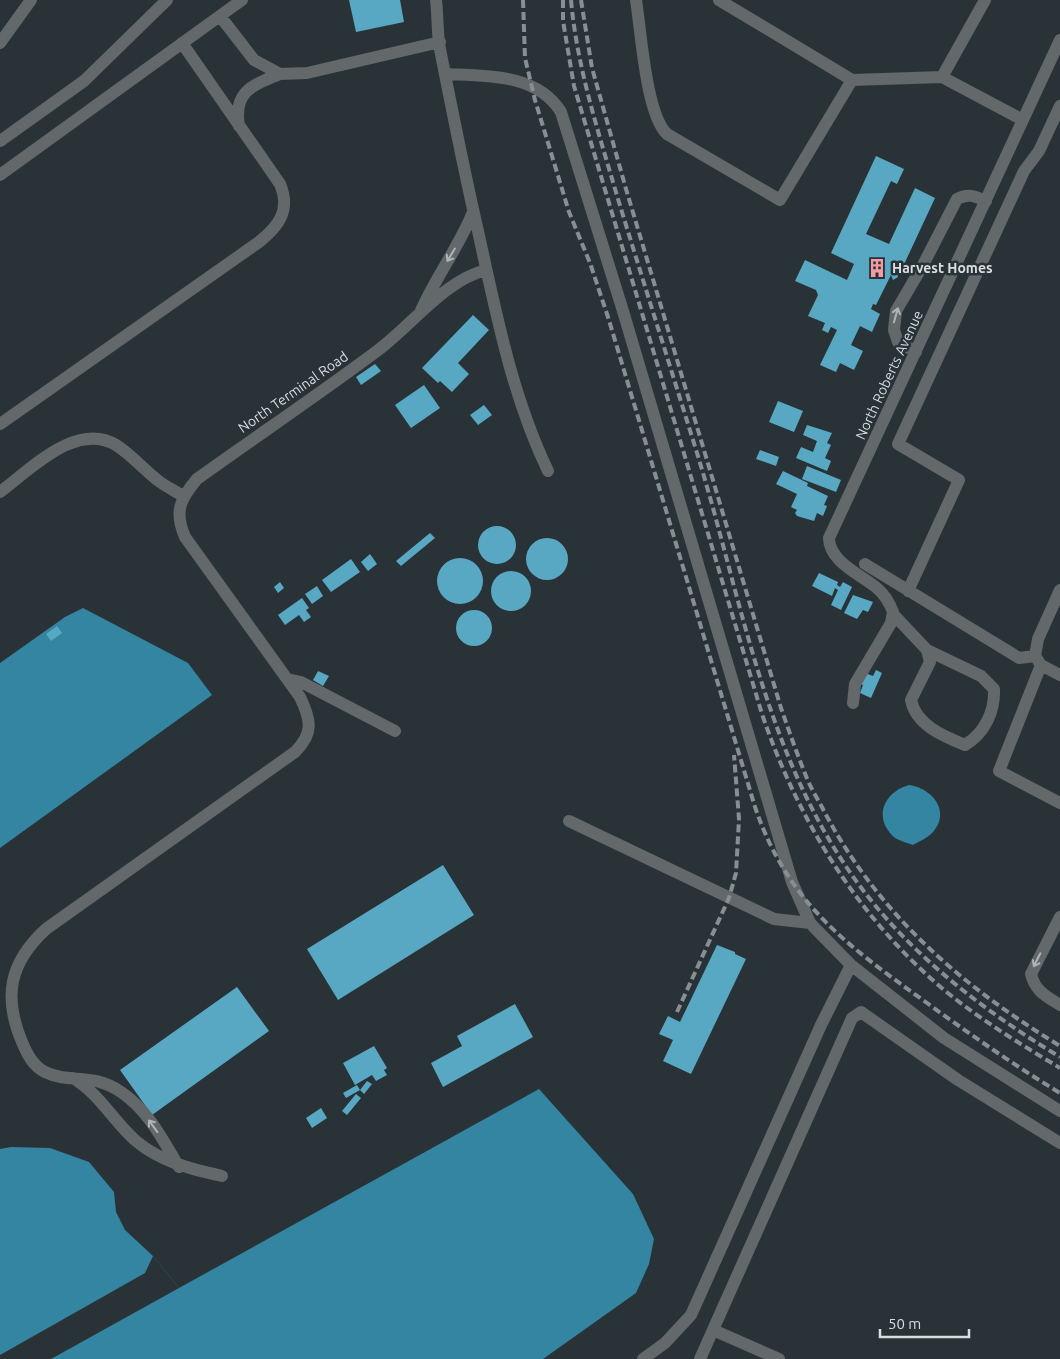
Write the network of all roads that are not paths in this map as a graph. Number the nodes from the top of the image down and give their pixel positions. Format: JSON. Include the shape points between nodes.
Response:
{"nodes":[{"id":1,"x":31,"y":0,"type":"edge"},
{"id":2,"x":167,"y":0,"type":"edge"},
{"id":3,"x":242,"y":0,"type":"edge"},
{"id":4,"x":436,"y":0,"type":"edge"},
{"id":5,"x":636,"y":0,"type":"edge"},
{"id":6,"x":719,"y":0,"type":"edge"},
{"id":7,"x":985,"y":0,"type":"edge"},
{"id":8,"x":220,"y":16,"type":"junction"},
{"id":9,"x":1060,"y":40,"type":"edge"},
{"id":10,"x":440,"y":42,"type":"junction"},
{"id":11,"x":0,"y":43,"type":"edge"},
{"id":12,"x":182,"y":43,"type":"junction"},
{"id":13,"x":280,"y":74,"type":"junction"},
{"id":14,"x":444,"y":74,"type":"junction"},
{"id":15,"x":942,"y":77,"type":"junction"},
{"id":16,"x":852,"y":80,"type":"junction"},
{"id":17,"x":1060,"y":106,"type":"edge"},
{"id":18,"x":1023,"y":120,"type":"junction"},
{"id":19,"x":239,"y":126,"type":"junction"},
{"id":20,"x":0,"y":141,"type":"edge"},
{"id":21,"x":0,"y":175,"type":"edge"},
{"id":22,"x":986,"y":201,"type":"junction"},
{"id":23,"x":473,"y":212,"type":"junction"},
{"id":24,"x":486,"y":270,"type":"junction"},
{"id":25,"x":420,"y":313,"type":"junction"},
{"id":26,"x":916,"y":352,"type":"junction"},
{"id":27,"x":0,"y":424,"type":"edge"},
{"id":28,"x":548,"y":472,"type":"dead end"},
{"id":29,"x":0,"y":492,"type":"edge"},
{"id":30,"x":183,"y":496,"type":"junction"},
{"id":31,"x":864,"y":564,"type":"dead end"},
{"id":32,"x":1060,"y":590,"type":"edge"},
{"id":33,"x":908,"y":591,"type":"junction"},
{"id":34,"x":894,"y":615,"type":"junction"},
{"id":35,"x":927,"y":650,"type":"junction"},
{"id":36,"x":1038,"y":661,"type":"junction"},
{"id":37,"x":1060,"y":675,"type":"edge"},
{"id":38,"x":287,"y":679,"type":"junction"},
{"id":39,"x":852,"y":702,"type":"dead end"},
{"id":40,"x":395,"y":732,"type":"dead end"},
{"id":41,"x":1060,"y":803,"type":"edge"},
{"id":42,"x":570,"y":821,"type":"dead end"},
{"id":43,"x":1060,"y":917,"type":"edge"},
{"id":44,"x":810,"y":923,"type":"junction"},
{"id":45,"x":852,"y":965,"type":"junction"},
{"id":46,"x":1060,"y":1005,"type":"edge"},
{"id":47,"x":71,"y":1077,"type":"junction"},
{"id":48,"x":1060,"y":1111,"type":"edge"},
{"id":49,"x":1060,"y":1143,"type":"edge"},
{"id":50,"x":179,"y":1166,"type":"junction"},
{"id":51,"x":222,"y":1176,"type":"dead end"},
{"id":52,"x":713,"y":1330,"type":"junction"},
{"id":53,"x":643,"y":1359,"type":"edge"},
{"id":54,"x":700,"y":1359,"type":"edge"},
{"id":55,"x":779,"y":1359,"type":"edge"}],
"edges":[{"from":1,"to":11,"type":"street"},
{"from":2,"to":20,"type":"street","via":[[84,81]]},
{"from":3,"to":8,"type":"street"},
{"from":4,"to":10,"type":"street"},
{"from":5,"to":16,"type":"street","via":[[653,111],[661,128],[780,200]]},
{"from":6,"to":16,"type":"street"},
{"from":7,"to":15,"type":"street"},
{"from":8,"to":12,"type":"street"},
{"from":8,"to":13,"type":"street","via":[[254,60]]},
{"from":9,"to":18,"type":"street","name":"North Roberts Avenue"},
{"from":10,"to":13,"type":"street","via":[[307,73]]},
{"from":10,"to":14,"type":"street"},
{"from":12,"to":19,"type":"street"},
{"from":12,"to":21,"type":"street"},
{"from":13,"to":19,"type":"street","via":[[246,91],[238,105]]},
{"from":14,"to":23,"type":"street"},
{"from":14,"to":44,"type":"street","via":[[526,83],[548,95],[561,112],[792,882]]},
{"from":15,"to":16,"type":"street"},
{"from":15,"to":18,"type":"street"},
{"from":17,"to":33,"type":"street","via":[[1039,151],[1024,171],[898,444],[960,480]]},
{"from":18,"to":22,"type":"street","name":"North Roberts Avenue"},
{"from":19,"to":27,"type":"street","via":[[280,184],[285,205],[281,222],[259,242]]},
{"from":22,"to":26,"type":"street","name":"North Roberts Avenue"},
{"from":26,"to":22,"type":"street","one_way":true,"via":[[905,347],[896,337],[896,311],[924,265],[957,199],[972,195]]},
{"from":23,"to":24,"type":"street"},
{"from":23,"to":25,"type":"street","name":"North Terminal Road","one_way":true,"via":[[466,231],[426,297]]},
{"from":24,"to":25,"type":"street","name":"North Terminal Road","via":[[460,281]]},
{"from":24,"to":28,"type":"street","via":[[514,386]]},
{"from":25,"to":30,"type":"street","name":"North Terminal Road","via":[[378,351],[197,479]]},
{"from":26,"to":34,"type":"street","name":"North Roberts Avenue","via":[[829,538],[832,552],[880,591]]},
{"from":29,"to":30,"type":"street","via":[[59,448],[78,439],[96,437],[116,445],[161,483]]},
{"from":30,"to":38,"type":"street","via":[[179,509],[185,537]]},
{"from":31,"to":33,"type":"street"},
{"from":32,"to":36,"type":"street","via":[[1038,639]]},
{"from":33,"to":36,"type":"street","via":[[1019,658]]},
{"from":34,"to":35,"type":"street","name":"North Roberts Avenue"},
{"from":34,"to":39,"type":"street","via":[[855,684]]},
{"from":35,"to":35,"type":"street","via":[[930,662],[910,700],[913,711],[927,725],[965,745],[978,737],[994,704],[994,689],[982,676]]},
{"from":36,"to":37,"type":"street"},
{"from":36,"to":41,"type":"street","via":[[999,771]]},
{"from":38,"to":40,"type":"street","via":[[301,682]]},
{"from":38,"to":47,"type":"street","via":[[310,722],[304,744],[46,929],[24,953],[13,978],[11,995],[16,1029],[38,1068],[54,1075]]},
{"from":42,"to":44,"type":"street","via":[[774,918]]},
{"from":43,"to":46,"type":"street","one_way":true,"via":[[1031,974],[1037,989]]},
{"from":44,"to":45,"type":"street"},
{"from":45,"to":48,"type":"street","via":[[944,1038]]},
{"from":45,"to":53,"type":"street","via":[[820,1025],[691,1314],[665,1343]]},
{"from":47,"to":50,"type":"street","via":[[87,1086],[136,1141]]},
{"from":50,"to":47,"type":"street","one_way":true,"via":[[154,1125],[135,1102],[101,1081]]},
{"from":49,"to":52,"type":"street","via":[[958,1080],[861,1012],[852,1018]]},
{"from":50,"to":51,"type":"street"},
{"from":52,"to":54,"type":"street"},
{"from":52,"to":55,"type":"street"}]}
